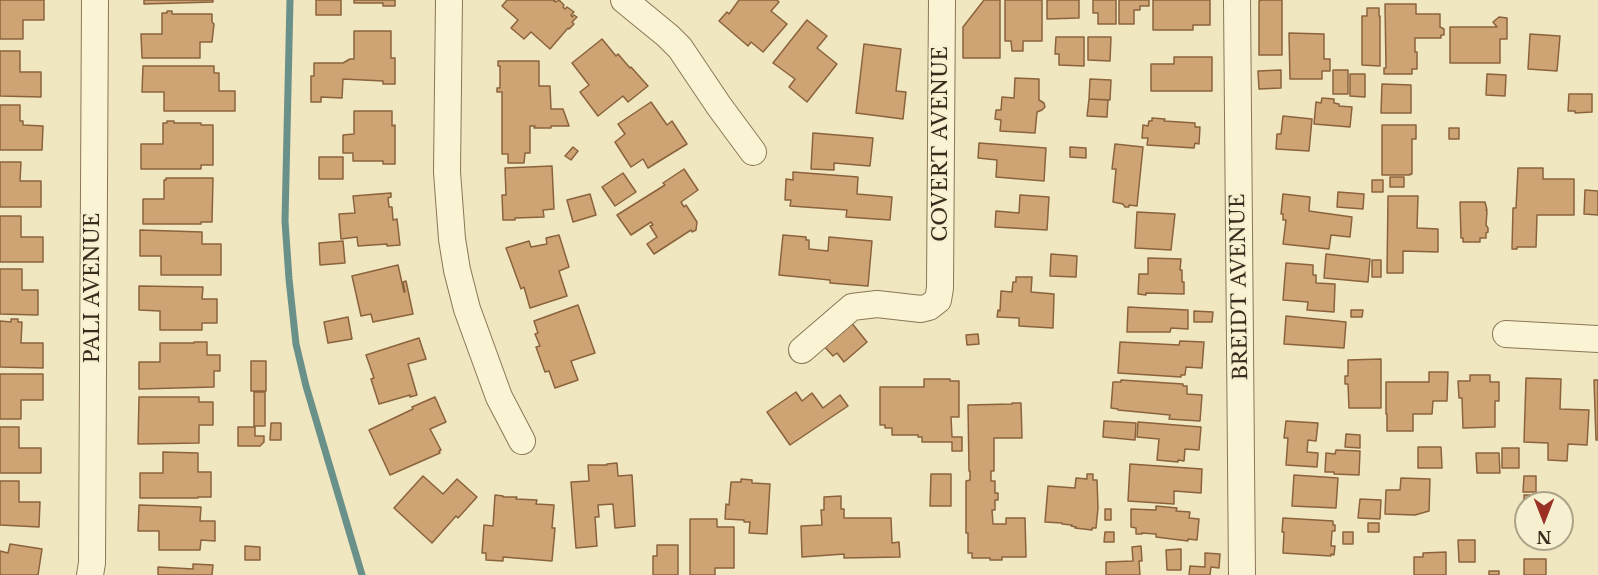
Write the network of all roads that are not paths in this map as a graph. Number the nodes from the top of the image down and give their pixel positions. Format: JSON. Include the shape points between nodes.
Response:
{"nodes":[{"id":1,"x":95,"y":0,"type":"edge"},
{"id":2,"x":449,"y":0,"type":"edge"},
{"id":3,"x":624,"y":0,"type":"edge"},
{"id":4,"x":942,"y":0,"type":"edge"},
{"id":5,"x":1237,"y":0,"type":"edge"},
{"id":6,"x":753,"y":152,"type":"dead end"},
{"id":7,"x":1506,"y":334,"type":"dead end"},
{"id":8,"x":1598,"y":339,"type":"edge"},
{"id":9,"x":802,"y":350,"type":"dead end"},
{"id":10,"x":522,"y":441,"type":"dead end"},
{"id":11,"x":90,"y":575,"type":"edge"},
{"id":12,"x":1242,"y":575,"type":"edge"}],
"edges":[{"from":1,"to":11,"type":"street","name":"PALI AVENUE"},
{"from":2,"to":10,"type":"street","via":[[447,172],[456,260],[480,347],[499,397]]},
{"from":3,"to":6,"type":"street","via":[[680,48]]},
{"from":4,"to":9,"type":"street","name":"COVERT AVENUE","via":[[938,300],[921,309],[877,303],[852,307]]},
{"from":5,"to":12,"type":"street","name":"BREIDT AVENUE"},
{"from":7,"to":8,"type":"street"}]}
